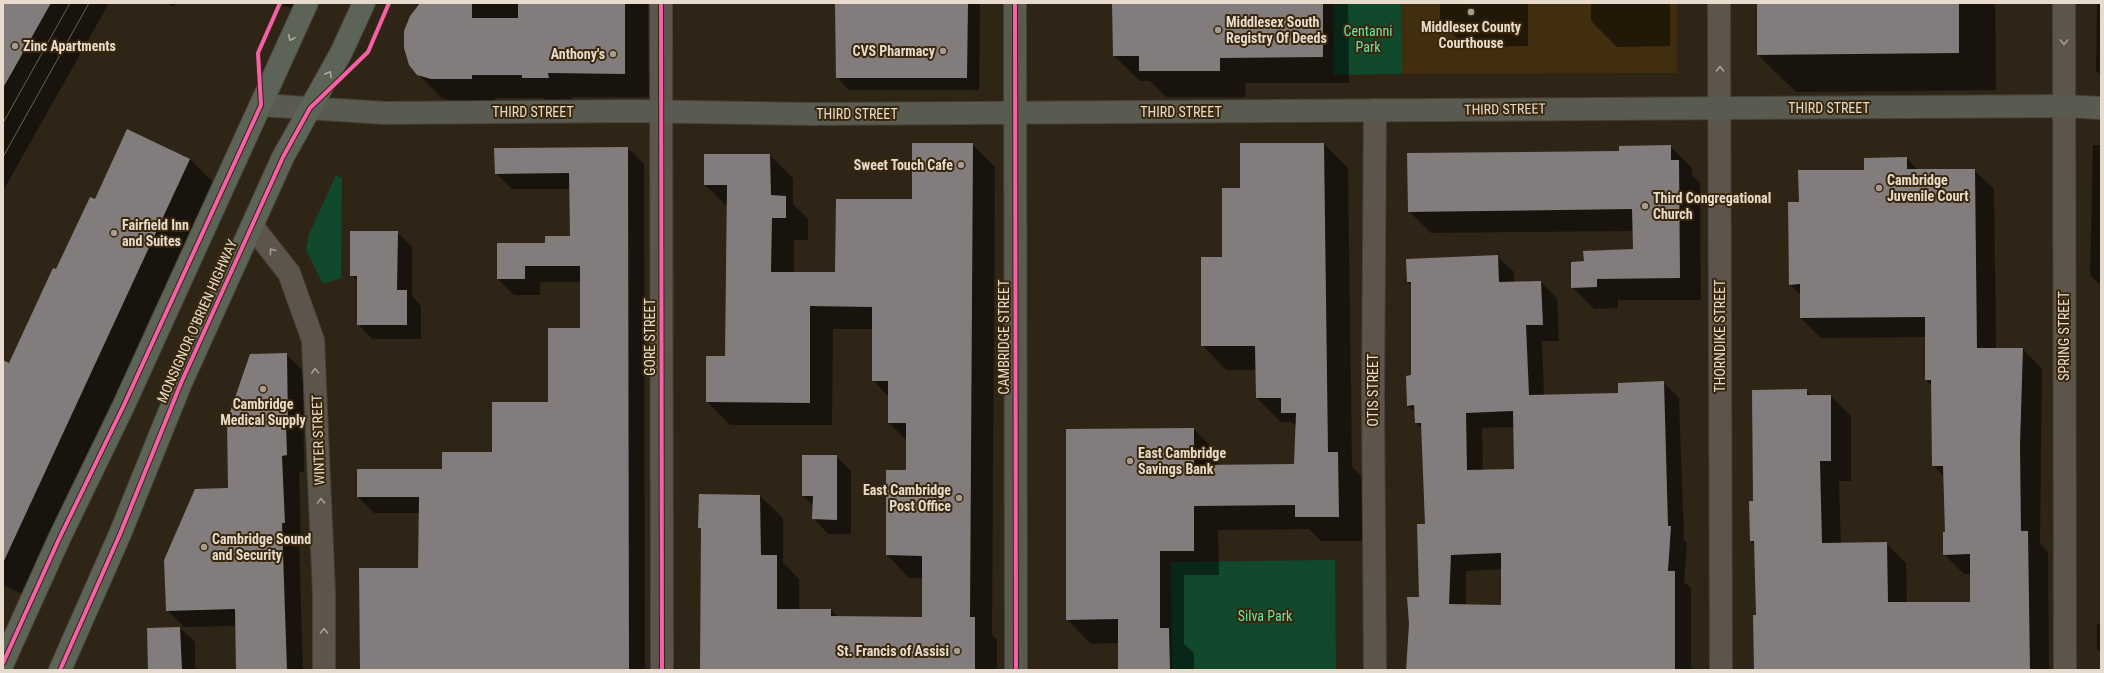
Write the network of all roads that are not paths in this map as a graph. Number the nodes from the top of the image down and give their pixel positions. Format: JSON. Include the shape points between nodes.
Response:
{"nodes":[{"id":1,"x":307,"y":3,"type":"edge"},
{"id":2,"x":364,"y":3,"type":"edge"},
{"id":3,"x":661,"y":3,"type":"edge"},
{"id":4,"x":1015,"y":3,"type":"edge"},
{"id":5,"x":1719,"y":3,"type":"edge"},
{"id":6,"x":2064,"y":3,"type":"edge"},
{"id":7,"x":261,"y":105,"type":"junction"},
{"id":8,"x":2063,"y":106,"type":"junction"},
{"id":9,"x":310,"y":108,"type":"junction"},
{"id":10,"x":1719,"y":108,"type":"junction"},
{"id":11,"x":2101,"y":108,"type":"edge"},
{"id":12,"x":1375,"y":110,"type":"junction"},
{"id":13,"x":661,"y":112,"type":"junction"},
{"id":14,"x":1015,"y":113,"type":"junction"},
{"id":15,"x":252,"y":226,"type":"junction"},
{"id":16,"x":3,"y":663,"type":"edge"},
{"id":17,"x":60,"y":670,"type":"edge"},
{"id":18,"x":324,"y":670,"type":"edge"},
{"id":19,"x":662,"y":670,"type":"edge"},
{"id":20,"x":1016,"y":670,"type":"edge"},
{"id":21,"x":1375,"y":670,"type":"edge"},
{"id":22,"x":1720,"y":670,"type":"edge"},
{"id":23,"x":2065,"y":670,"type":"edge"}],
"edges":[{"from":1,"to":7,"type":"highway","one_way":true},
{"from":9,"to":2,"type":"highway","name":"MONSIGNOR O'BRIEN HIGHWAY","one_way":true,"via":[[341,53]]},
{"from":3,"to":13,"type":"street","name":"GORE STREET"},
{"from":4,"to":14,"type":"main road","name":"CAMBRIDGE STREET"},
{"from":10,"to":5,"type":"street","name":"THORNDIKE STREET","one_way":true},
{"from":6,"to":8,"type":"street","name":"SPRING STREET","one_way":true},
{"from":7,"to":9,"type":"main road","name":"THIRD STREET"},
{"from":7,"to":16,"type":"highway"},
{"from":8,"to":10,"type":"main road","name":"THIRD STREET"},
{"from":8,"to":11,"type":"main road","name":"THIRD STREET"},
{"from":8,"to":23,"type":"street","name":"SPRING STREET"},
{"from":9,"to":13,"type":"main road","name":"THIRD STREET","via":[[385,113]]},
{"from":9,"to":15,"type":"highway","name":"MONSIGNOR O'BRIEN HIGHWAY"},
{"from":10,"to":12,"type":"main road","name":"THIRD STREET"},
{"from":10,"to":22,"type":"street","name":"THORNDIKE STREET"},
{"from":12,"to":14,"type":"main road","name":"THIRD STREET"},
{"from":12,"to":21,"type":"street","name":"OTIS STREET"},
{"from":13,"to":14,"type":"main road","name":"THIRD STREET"},
{"from":13,"to":19,"type":"street","name":"GORE STREET"},
{"from":14,"to":20,"type":"main road","name":"CAMBRIDGE STREET"},
{"from":15,"to":17,"type":"highway","name":"MONSIGNOR O'BRIEN HIGHWAY","via":[[181,382],[120,534]]},
{"from":18,"to":15,"type":"street","name":"WINTER STREET","one_way":true,"via":[[324,593],[313,340],[289,273]]}]}
